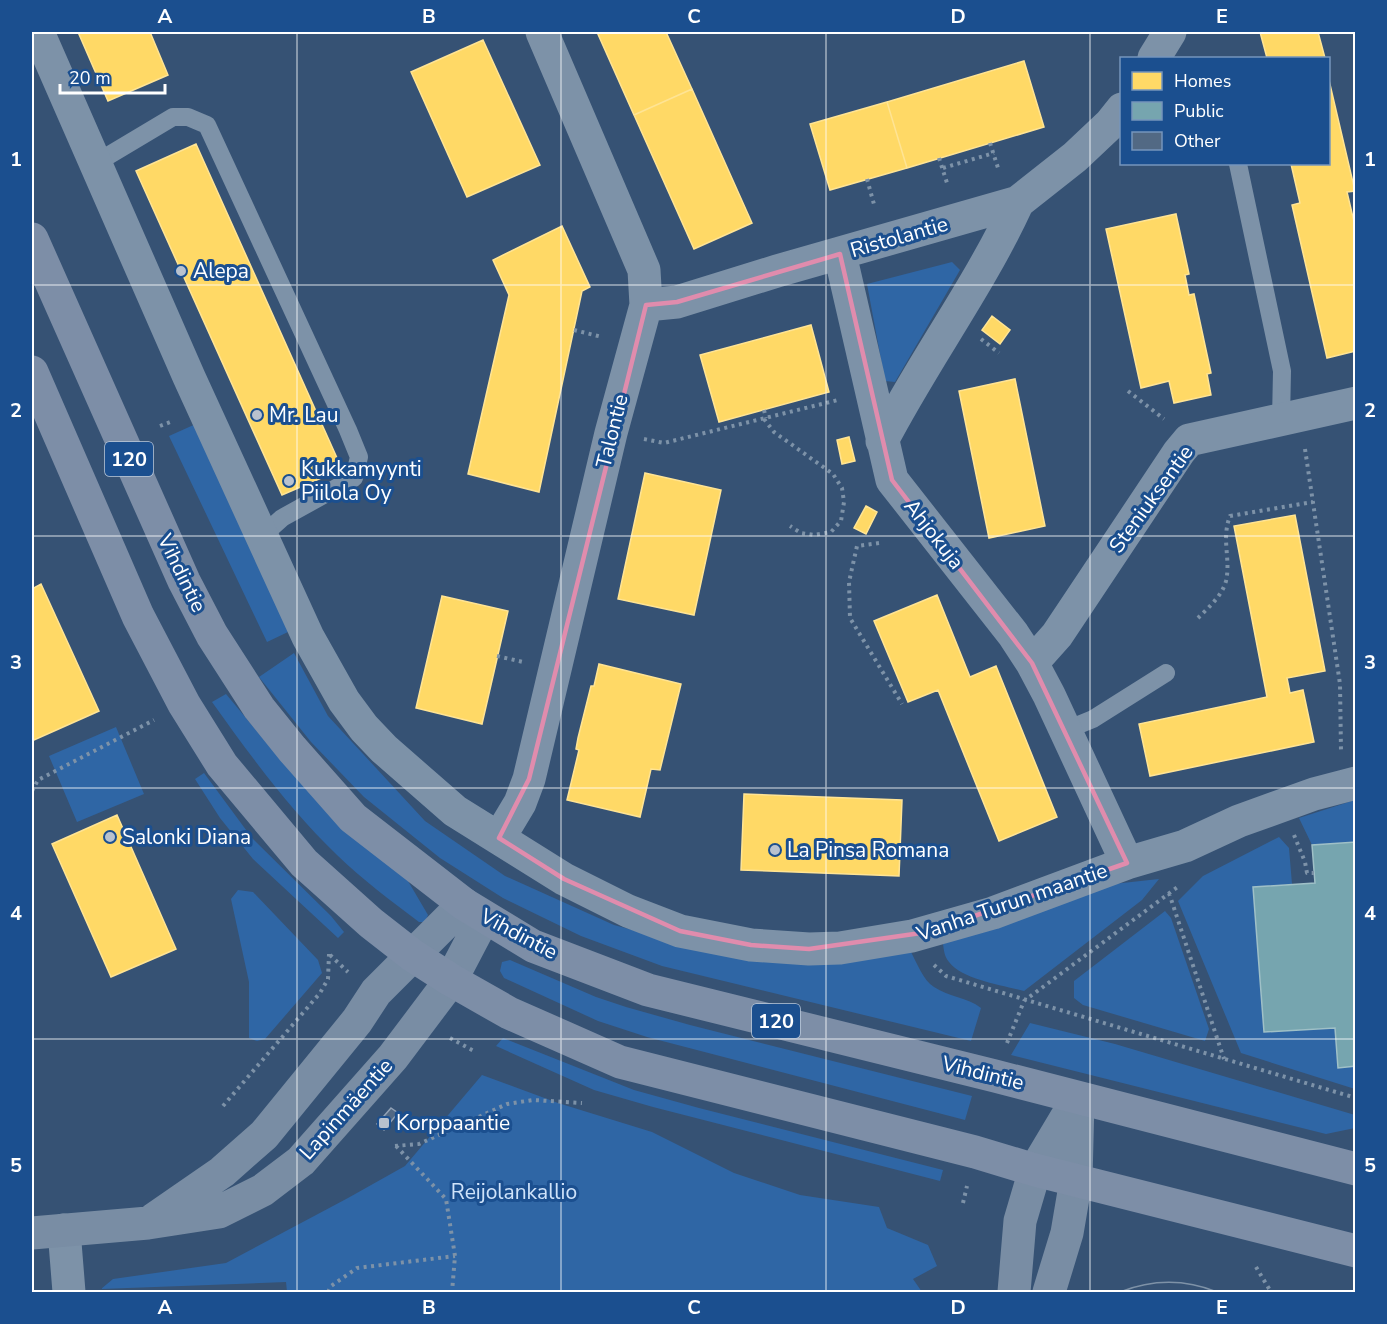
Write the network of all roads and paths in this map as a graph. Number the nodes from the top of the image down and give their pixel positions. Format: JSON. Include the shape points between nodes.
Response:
{"nodes":[{"id":1,"x":38,"y":32,"type":"edge"},
{"id":2,"x":542,"y":32,"type":"edge"},
{"id":3,"x":1170,"y":32,"type":"edge"},
{"id":4,"x":1155,"y":57,"type":"edge"},
{"id":5,"x":1120,"y":112,"type":"edge"},
{"id":6,"x":994,"y":153,"type":"dead end"},
{"id":7,"x":96,"y":162,"type":"junction"},
{"id":8,"x":1238,"y":165,"type":"edge"},
{"id":9,"x":943,"y":168,"type":"dead end"},
{"id":10,"x":1018,"y":202,"type":"junction"},
{"id":11,"x":32,"y":239,"type":"edge"},
{"id":12,"x":840,"y":254,"type":"junction"},
{"id":13,"x":646,"y":305,"type":"junction"},
{"id":14,"x":574,"y":330,"type":"dead end"},
{"id":15,"x":608,"y":339,"type":"dead end"},
{"id":16,"x":32,"y":372,"type":"edge"},
{"id":17,"x":1128,"y":391,"type":"dead end"},
{"id":18,"x":871,"y":393,"type":"junction"},
{"id":19,"x":1356,"y":404,"type":"edge"},
{"id":20,"x":764,"y":410,"type":"dead end"},
{"id":21,"x":765,"y":418,"type":"junction"},
{"id":22,"x":1165,"y":419,"type":"dead end"},
{"id":23,"x":1287,"y":419,"type":"junction"},
{"id":24,"x":611,"y":433,"type":"junction"},
{"id":25,"x":882,"y":441,"type":"junction"},
{"id":26,"x":1313,"y":502,"type":"junction"},
{"id":27,"x":790,"y":526,"type":"dead end"},
{"id":28,"x":262,"y":536,"type":"junction"},
{"id":29,"x":879,"y":543,"type":"dead end"},
{"id":30,"x":1198,"y":618,"type":"dead end"},
{"id":31,"x":497,"y":656,"type":"dead end"},
{"id":32,"x":527,"y":663,"type":"dead end"},
{"id":33,"x":1032,"y":663,"type":"junction"},
{"id":34,"x":1167,"y":673,"type":"dead end"},
{"id":35,"x":902,"y":704,"type":"dead end"},
{"id":36,"x":143,"y":726,"type":"dead end"},
{"id":37,"x":1066,"y":730,"type":"junction"},
{"id":38,"x":1348,"y":769,"type":"edge"},
{"id":39,"x":32,"y":791,"type":"edge"},
{"id":40,"x":499,"y":838,"type":"junction"},
{"id":41,"x":1185,"y":846,"type":"junction"},
{"id":42,"x":1127,"y":863,"type":"junction"},
{"id":43,"x":1169,"y":893,"type":"junction"},
{"id":44,"x":474,"y":910,"type":"junction"},
{"id":45,"x":928,"y":932,"type":"junction"},
{"id":46,"x":329,"y":954,"type":"dead end"},
{"id":47,"x":412,"y":955,"type":"junction"},
{"id":48,"x":451,"y":980,"type":"junction"},
{"id":49,"x":1024,"y":1001,"type":"junction"},
{"id":50,"x":1003,"y":1051,"type":"dead end"},
{"id":51,"x":1224,"y":1059,"type":"junction"},
{"id":52,"x":1078,"y":1098,"type":"junction"},
{"id":53,"x":1356,"y":1098,"type":"edge"},
{"id":54,"x":582,"y":1103,"type":"dead end"},
{"id":55,"x":223,"y":1106,"type":"dead end"},
{"id":56,"x":1356,"y":1169,"type":"edge"},
{"id":57,"x":1035,"y":1170,"type":"junction"},
{"id":58,"x":1076,"y":1180,"type":"junction"},
{"id":59,"x":148,"y":1222,"type":"junction"},
{"id":60,"x":64,"y":1230,"type":"junction"},
{"id":61,"x":32,"y":1233,"type":"edge"},
{"id":62,"x":1356,"y":1251,"type":"edge"},
{"id":63,"x":455,"y":1256,"type":"junction"},
{"id":64,"x":1256,"y":1267,"type":"dead end"},
{"id":65,"x":69,"y":1293,"type":"edge"},
{"id":66,"x":328,"y":1293,"type":"edge"},
{"id":67,"x":452,"y":1293,"type":"edge"},
{"id":68,"x":1014,"y":1293,"type":"edge"},
{"id":69,"x":1049,"y":1293,"type":"edge"},
{"id":70,"x":1271,"y":1293,"type":"edge"}],
"edges":[{"from":1,"to":7,"type":"street"},
{"from":2,"to":13,"type":"street","name":"Talontie","via":[[644,270]]},
{"from":3,"to":4,"type":"street"},
{"from":5,"to":10,"type":"street","name":"Ristolantie","via":[[1075,157]]},
{"from":6,"to":9,"type":"path"},
{"from":7,"to":28,"type":"street"},
{"from":7,"to":28,"type":"lane","via":[[173,117],[188,117],[207,125],[348,430],[359,457],[354,478],[282,518]]},
{"from":8,"to":23,"type":"lane","via":[[1282,371]]},
{"from":10,"to":12,"type":"street","name":"Ristolantie"},
{"from":10,"to":25,"type":"street","via":[[1003,235]]},
{"from":11,"to":44,"type":"main road","name":"Vihdintie","number":"120","via":[[184,581],[212,635],[259,708],[353,818]]},
{"from":12,"to":13,"type":"street","name":"Ristolantie","via":[[677,302]]},
{"from":12,"to":18,"type":"street","name":"Ahjokuja"},
{"from":13,"to":24,"type":"street","name":"Talontie"},
{"from":14,"to":15,"type":"path"},
{"from":16,"to":47,"type":"main road","number":"120","via":[[138,616],[184,704],[222,765],[304,863]]},
{"from":17,"to":22,"type":"path"},
{"from":18,"to":21,"type":"path"},
{"from":18,"to":25,"type":"street","name":"Ahjokuja"},
{"from":19,"to":23,"type":"street","name":"Steniuksentie"},
{"from":20,"to":21,"type":"path"},
{"from":21,"to":24,"type":"path","via":[[664,443]]},
{"from":21,"to":27,"type":"path","via":[[774,432],[833,474],[842,488],[841,521],[831,532],[814,535]]},
{"from":23,"to":26,"type":"path","via":[[1304,442]]},
{"from":23,"to":33,"type":"street","name":"Steniuksentie","via":[[1189,440],[1057,635]]},
{"from":24,"to":40,"type":"street","name":"Talontie","via":[[529,778],[520,803]]},
{"from":25,"to":33,"type":"street","name":"Ahjokuja","via":[[892,480]]},
{"from":26,"to":30,"type":"path","via":[[1230,516],[1225,529],[1226,583]]},
{"from":26,"to":38,"type":"path","via":[[1340,684]]},
{"from":28,"to":40,"type":"street","via":[[308,637],[364,728],[455,811]]},
{"from":29,"to":35,"type":"path","via":[[857,546],[849,582],[850,618]]},
{"from":31,"to":32,"type":"path"},
{"from":33,"to":37,"type":"street","name":"Ahjokuja"},
{"from":34,"to":37,"type":"lane","via":[[1093,719]]},
{"from":36,"to":39,"type":"path","via":[[38,780]]},
{"from":37,"to":42,"type":"street","name":"Ahjokuja"},
{"from":38,"to":41,"type":"street","name":"Vanha Turun maantie","via":[[1314,794]]},
{"from":40,"to":45,"type":"street","name":"Vanha Turun maantie","via":[[564,879],[628,911],[680,931],[751,945],[809,949],[840,948]]},
{"from":41,"to":42,"type":"street","name":"Vanha Turun maantie"},
{"from":41,"to":43,"type":"path","via":[[1196,873]]},
{"from":42,"to":45,"type":"street","name":"Vanha Turun maantie","via":[[993,913]]},
{"from":43,"to":49,"type":"path"},
{"from":43,"to":51,"type":"path"},
{"from":44,"to":47,"type":"street","name":"Lapinmäentie"},
{"from":44,"to":48,"type":"street","name":"Lapinmäentie"},
{"from":44,"to":52,"type":"main road","name":"Vihdintie","number":"120","via":[[533,946],[648,990]]},
{"from":45,"to":49,"type":"path","via":[[934,964],[946,976]]},
{"from":46,"to":55,"type":"path","via":[[328,979],[320,993]]},
{"from":47,"to":48,"type":"main road","number":"120"},
{"from":47,"to":59,"type":"street","name":"Lapinmäentie","via":[[376,992],[264,1135],[222,1172]]},
{"from":48,"to":57,"type":"main road","number":"120","via":[[508,1013],[620,1062]]},
{"from":48,"to":59,"type":"street","name":"Lapinmäentie","via":[[393,1057],[301,1161],[262,1190],[219,1212]]},
{"from":49,"to":50,"type":"path"},
{"from":49,"to":51,"type":"path"},
{"from":51,"to":53,"type":"path"},
{"from":52,"to":56,"type":"main road","name":"Vihdintie","number":"120"},
{"from":52,"to":57,"type":"street"},
{"from":52,"to":58,"type":"street"},
{"from":54,"to":63,"type":"path","via":[[533,1100],[507,1104],[419,1144],[395,1146],[446,1198]]},
{"from":57,"to":58,"type":"main road","number":"120"},
{"from":57,"to":68,"type":"street","via":[[1020,1221]]},
{"from":58,"to":62,"type":"main road","number":"120"},
{"from":58,"to":69,"type":"street","via":[[1068,1233]]},
{"from":59,"to":60,"type":"street","name":"Lapinmäentie"},
{"from":60,"to":61,"type":"street","name":"Lapinmäentie"},
{"from":60,"to":65,"type":"street"},
{"from":63,"to":66,"type":"path","via":[[357,1268],[331,1286]]},
{"from":63,"to":67,"type":"path"},
{"from":64,"to":70,"type":"path"}]}
